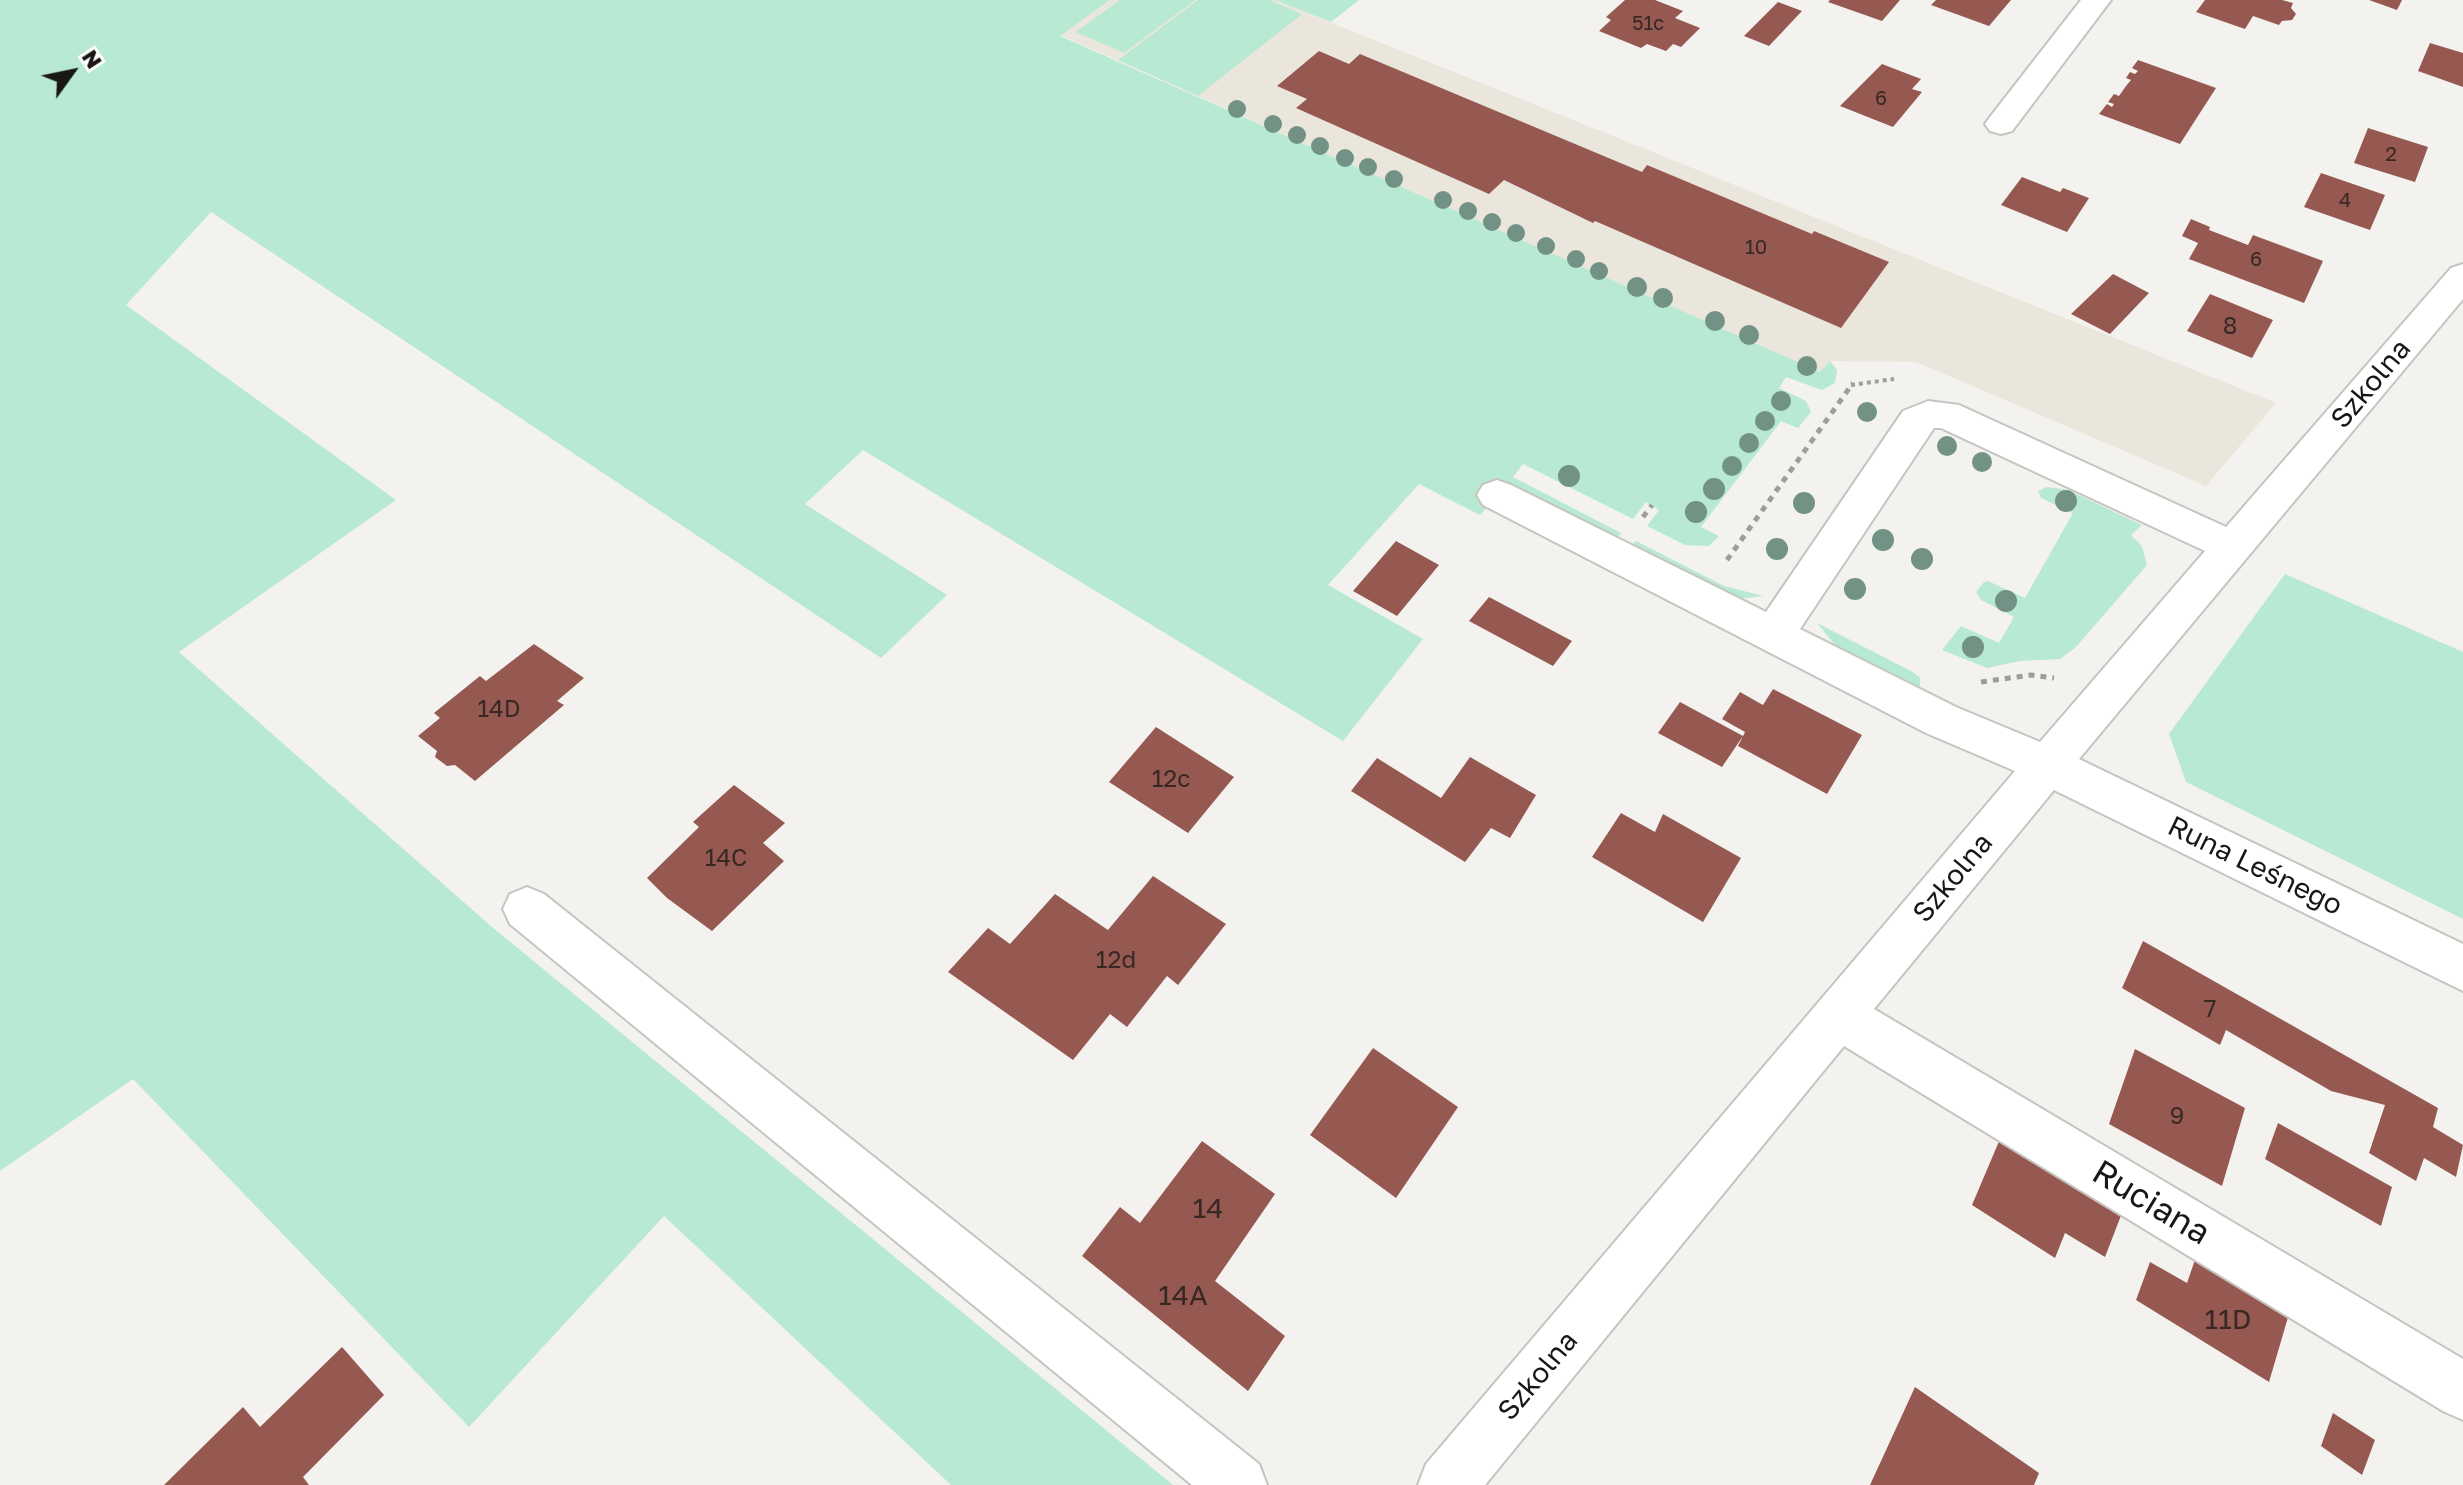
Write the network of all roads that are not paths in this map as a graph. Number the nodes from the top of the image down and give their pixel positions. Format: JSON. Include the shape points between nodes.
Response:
{"nodes":[{"id":1,"x":2096,"y":0,"type":"edge"},
{"id":2,"x":2001,"y":124,"type":"dead end"},
{"id":3,"x":2463,"y":276,"type":"edge"},
{"id":4,"x":1497,"y":495,"type":"dead end"},
{"id":5,"x":2233,"y":547,"type":"junction"},
{"id":6,"x":1773,"y":635,"type":"junction"},
{"id":7,"x":2047,"y":765,"type":"junction"},
{"id":8,"x":527,"y":909,"type":"dead end"},
{"id":9,"x":2463,"y":968,"type":"edge"},
{"id":10,"x":1839,"y":1015,"type":"junction"},
{"id":11,"x":2463,"y":1391,"type":"edge"},
{"id":12,"x":1238,"y":1485,"type":"edge"},
{"id":13,"x":1447,"y":1485,"type":"edge"}],
"edges":[{"from":1,"to":2,"type":"street"},
{"from":3,"to":5,"type":"street","name":"Szkolna"},
{"from":4,"to":6,"type":"street","name":"Runa Leśnego"},
{"from":5,"to":6,"type":"street","via":[[1946,415],[1928,414],[1916,421]]},
{"from":5,"to":7,"type":"street","name":"Szkolna"},
{"from":6,"to":7,"type":"street","name":"Runa Leśnego","via":[[1941,720]]},
{"from":7,"to":9,"type":"street","name":"Runa Leśnego"},
{"from":7,"to":10,"type":"street","name":"Szkolna"},
{"from":8,"to":12,"type":"street"},
{"from":10,"to":11,"type":"street","name":"Ruciana"},
{"from":10,"to":13,"type":"street","name":"Szkolna"}]}
